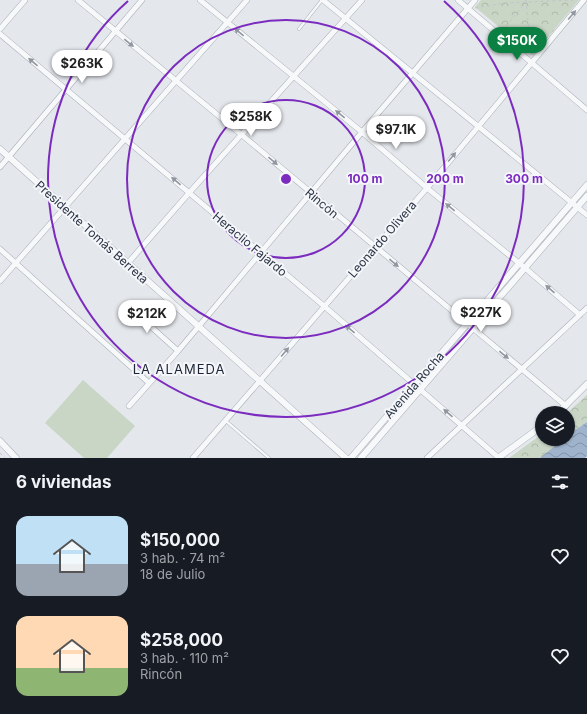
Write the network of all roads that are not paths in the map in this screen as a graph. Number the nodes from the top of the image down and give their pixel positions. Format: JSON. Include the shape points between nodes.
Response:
{"nodes":[{"id":1,"x":25,"y":0,"type":"edge"},
{"id":2,"x":78,"y":0,"type":"edge"},
{"id":3,"x":142,"y":0,"type":"edge"},
{"id":4,"x":200,"y":0,"type":"edge"},
{"id":5,"x":247,"y":0,"type":"edge"},
{"id":6,"x":323,"y":0,"type":"edge"},
{"id":7,"x":362,"y":0,"type":"edge"},
{"id":8,"x":458,"y":0,"type":"edge"},
{"id":9,"x":476,"y":0,"type":"edge"},
{"id":10,"x":586,"y":1,"type":"edge"},
{"id":11,"x":468,"y":9,"type":"junction"},
{"id":12,"x":345,"y":19,"type":"junction"},
{"id":13,"x":227,"y":22,"type":"junction"},
{"id":14,"x":0,"y":29,"type":"edge"},
{"id":15,"x":299,"y":29,"type":"dead end"},
{"id":16,"x":116,"y":32,"type":"junction"},
{"id":17,"x":0,"y":34,"type":"edge"},
{"id":18,"x":532,"y":62,"type":"junction"},
{"id":19,"x":412,"y":74,"type":"junction"},
{"id":20,"x":294,"y":76,"type":"junction"},
{"id":21,"x":176,"y":80,"type":"junction"},
{"id":22,"x":66,"y":90,"type":"junction"},
{"id":23,"x":587,"y":110,"type":"edge"},
{"id":24,"x":478,"y":127,"type":"junction"},
{"id":25,"x":362,"y":132,"type":"junction"},
{"id":26,"x":242,"y":135,"type":"junction"},
{"id":27,"x":125,"y":139,"type":"junction"},
{"id":28,"x":0,"y":150,"type":"edge"},
{"id":29,"x":9,"y":157,"type":"junction"},
{"id":30,"x":0,"y":168,"type":"edge"},
{"id":31,"x":587,"y":185,"type":"edge"},
{"id":32,"x":427,"y":188,"type":"junction"},
{"id":33,"x":189,"y":193,"type":"junction"},
{"id":34,"x":310,"y":193,"type":"junction"},
{"id":35,"x":587,"y":196,"type":"edge"},
{"id":36,"x":572,"y":202,"type":"junction"},
{"id":37,"x":578,"y":207,"type":"junction"},
{"id":38,"x":65,"y":208,"type":"junction"},
{"id":39,"x":587,"y":215,"type":"edge"},
{"id":40,"x":375,"y":247,"type":"junction"},
{"id":41,"x":0,"y":249,"type":"edge"},
{"id":42,"x":260,"y":252,"type":"junction"},
{"id":43,"x":15,"y":263,"type":"junction"},
{"id":44,"x":128,"y":263,"type":"junction"},
{"id":45,"x":519,"y":263,"type":"junction"},
{"id":46,"x":525,"y":268,"type":"junction"},
{"id":47,"x":0,"y":281,"type":"edge"},
{"id":48,"x":127,"y":305,"type":"dead end"},
{"id":49,"x":324,"y":306,"type":"junction"},
{"id":50,"x":587,"y":308,"type":"edge"},
{"id":51,"x":580,"y":315,"type":"junction"},
{"id":52,"x":467,"y":324,"type":"junction"},
{"id":53,"x":199,"y":326,"type":"junction"},
{"id":54,"x":473,"y":328,"type":"junction"},
{"id":55,"x":178,"y":351,"type":"junction"},
{"id":56,"x":522,"y":369,"type":"junction"},
{"id":57,"x":260,"y":382,"type":"junction"},
{"id":58,"x":149,"y":383,"type":"junction"},
{"id":59,"x":415,"y":384,"type":"junction"},
{"id":60,"x":587,"y":384,"type":"edge"},
{"id":61,"x":420,"y":389,"type":"junction"},
{"id":62,"x":129,"y":406,"type":"dead end"},
{"id":63,"x":566,"y":406,"type":"joint"},
{"id":64,"x":226,"y":421,"type":"junction"},
{"id":65,"x":462,"y":425,"type":"junction"},
{"id":66,"x":535,"y":431,"type":"edge"},
{"id":67,"x":0,"y":441,"type":"edge"},
{"id":68,"x":16,"y":458,"type":"edge"},
{"id":69,"x":193,"y":458,"type":"edge"},
{"id":70,"x":269,"y":458,"type":"edge"},
{"id":71,"x":346,"y":458,"type":"edge"},
{"id":72,"x":350,"y":458,"type":"edge"},
{"id":73,"x":360,"y":458,"type":"edge"},
{"id":74,"x":427,"y":458,"type":"edge"},
{"id":75,"x":498,"y":458,"type":"edge"}],
"edges":[{"from":1,"to":14,"type":"street"},
{"from":2,"to":16,"type":"street","name":"Rincón"},
{"from":3,"to":16,"type":"street"},
{"from":4,"to":13,"type":"street"},
{"from":5,"to":13,"type":"street"},
{"from":6,"to":12,"type":"street"},
{"from":6,"to":15,"type":"lane"},
{"from":7,"to":12,"type":"street"},
{"from":8,"to":11,"type":"street"},
{"from":9,"to":11,"type":"street"},
{"from":18,"to":10,"type":"street","name":"Leonardo Olivera","one_way":true},
{"from":11,"to":18,"type":"street"},
{"from":11,"to":19,"type":"street"},
{"from":12,"to":19,"type":"street"},
{"from":12,"to":20,"type":"street"},
{"from":20,"to":13,"type":"street","one_way":true},
{"from":13,"to":21,"type":"street"},
{"from":16,"to":21,"type":"street","name":"Rincón","one_way":true},
{"from":16,"to":22,"type":"street"},
{"from":22,"to":17,"type":"street","name":"Heraclio Fajardo","one_way":true},
{"from":18,"to":23,"type":"street"},
{"from":18,"to":24,"type":"street","name":"Leonardo Olivera"},
{"from":19,"to":24,"type":"street"},
{"from":19,"to":25,"type":"street"},
{"from":25,"to":20,"type":"street","one_way":true},
{"from":20,"to":26,"type":"street"},
{"from":21,"to":26,"type":"street","name":"Rincón"},
{"from":21,"to":27,"type":"street"},
{"from":22,"to":27,"type":"street","name":"Heraclio Fajardo"},
{"from":22,"to":29,"type":"street"},
{"from":32,"to":24,"type":"street","name":"Leonardo Olivera","one_way":true},
{"from":24,"to":36,"type":"street"},
{"from":25,"to":32,"type":"street"},
{"from":25,"to":34,"type":"street"},
{"from":26,"to":33,"type":"street"},
{"from":26,"to":34,"type":"street","name":"Rincón","one_way":true},
{"from":33,"to":27,"type":"street","name":"Heraclio Fajardo","one_way":true},
{"from":27,"to":38,"type":"street"},
{"from":28,"to":29,"type":"street","name":"Presidente Tomás Berreta"},
{"from":29,"to":30,"type":"street"},
{"from":29,"to":38,"type":"street","name":"Presidente Tomás Berreta"},
{"from":31,"to":36,"type":"street","name":"Avenida Rocha"},
{"from":32,"to":40,"type":"street","name":"Leonardo Olivera"},
{"from":45,"to":32,"type":"street","one_way":true},
{"from":33,"to":42,"type":"street","name":"Heraclio Fajardo"},
{"from":33,"to":44,"type":"street"},
{"from":34,"to":40,"type":"street","name":"Rincón"},
{"from":34,"to":42,"type":"street"},
{"from":35,"to":37,"type":"street","name":"Avenida Rocha"},
{"from":36,"to":37,"type":"street"},
{"from":36,"to":45,"type":"street","name":"Avenida Rocha"},
{"from":37,"to":39,"type":"street"},
{"from":37,"to":46,"type":"street","name":"Avenida Rocha"},
{"from":38,"to":43,"type":"street"},
{"from":38,"to":44,"type":"street","name":"Presidente Tomás Berreta"},
{"from":40,"to":49,"type":"street","name":"Leonardo Olivera"},
{"from":40,"to":52,"type":"street","name":"Rincón","one_way":true},
{"from":41,"to":43,"type":"street"},
{"from":42,"to":49,"type":"street","name":"Heraclio Fajardo"},
{"from":42,"to":53,"type":"street"},
{"from":43,"to":47,"type":"street"},
{"from":43,"to":58,"type":"street"},
{"from":44,"to":53,"type":"street","name":"Presidente Tomás Berreta"},
{"from":45,"to":46,"type":"street"},
{"from":45,"to":52,"type":"street","name":"Avenida Rocha"},
{"from":51,"to":46,"type":"street","one_way":true},
{"from":46,"to":54,"type":"street","name":"Avenida Rocha"},
{"from":48,"to":55,"type":"street"},
{"from":57,"to":49,"type":"street","name":"Leonardo Olivera","one_way":true},
{"from":59,"to":49,"type":"street","name":"Heraclio Fajardo","one_way":true},
{"from":50,"to":51,"type":"street"},
{"from":51,"to":56,"type":"street"},
{"from":52,"to":54,"type":"street","name":"Rincón"},
{"from":52,"to":59,"type":"street","name":"Avenida Rocha"},
{"from":53,"to":55,"type":"street"},
{"from":53,"to":57,"type":"street","name":"Presidente Tomás Berreta"},
{"from":54,"to":56,"type":"street","name":"Rincón","one_way":true},
{"from":54,"to":61,"type":"street","name":"Avenida Rocha"},
{"from":55,"to":58,"type":"street"},
{"from":56,"to":63,"type":"street","name":"Rincón"},
{"from":56,"to":65,"type":"street"},
{"from":57,"to":64,"type":"street","name":"Leonardo Olivera"},
{"from":57,"to":71,"type":"street","name":"Presidente Tomás Berreta"},
{"from":58,"to":62,"type":"street"},
{"from":59,"to":61,"type":"street","name":"Heraclio Fajardo"},
{"from":59,"to":72,"type":"street","name":"Avenida Rocha"},
{"from":60,"to":63,"type":"street"},
{"from":65,"to":61,"type":"street","name":"Heraclio Fajardo","one_way":true},
{"from":61,"to":73,"type":"street","name":"Avenida Rocha"},
{"from":64,"to":69,"type":"street","name":"Leonardo Olivera"},
{"from":64,"to":70,"type":"lane"},
{"from":65,"to":74,"type":"street"},
{"from":65,"to":75,"type":"street","name":"Heraclio Fajardo"},
{"from":66,"to":75,"type":"street"},
{"from":67,"to":68,"type":"street"}]}
